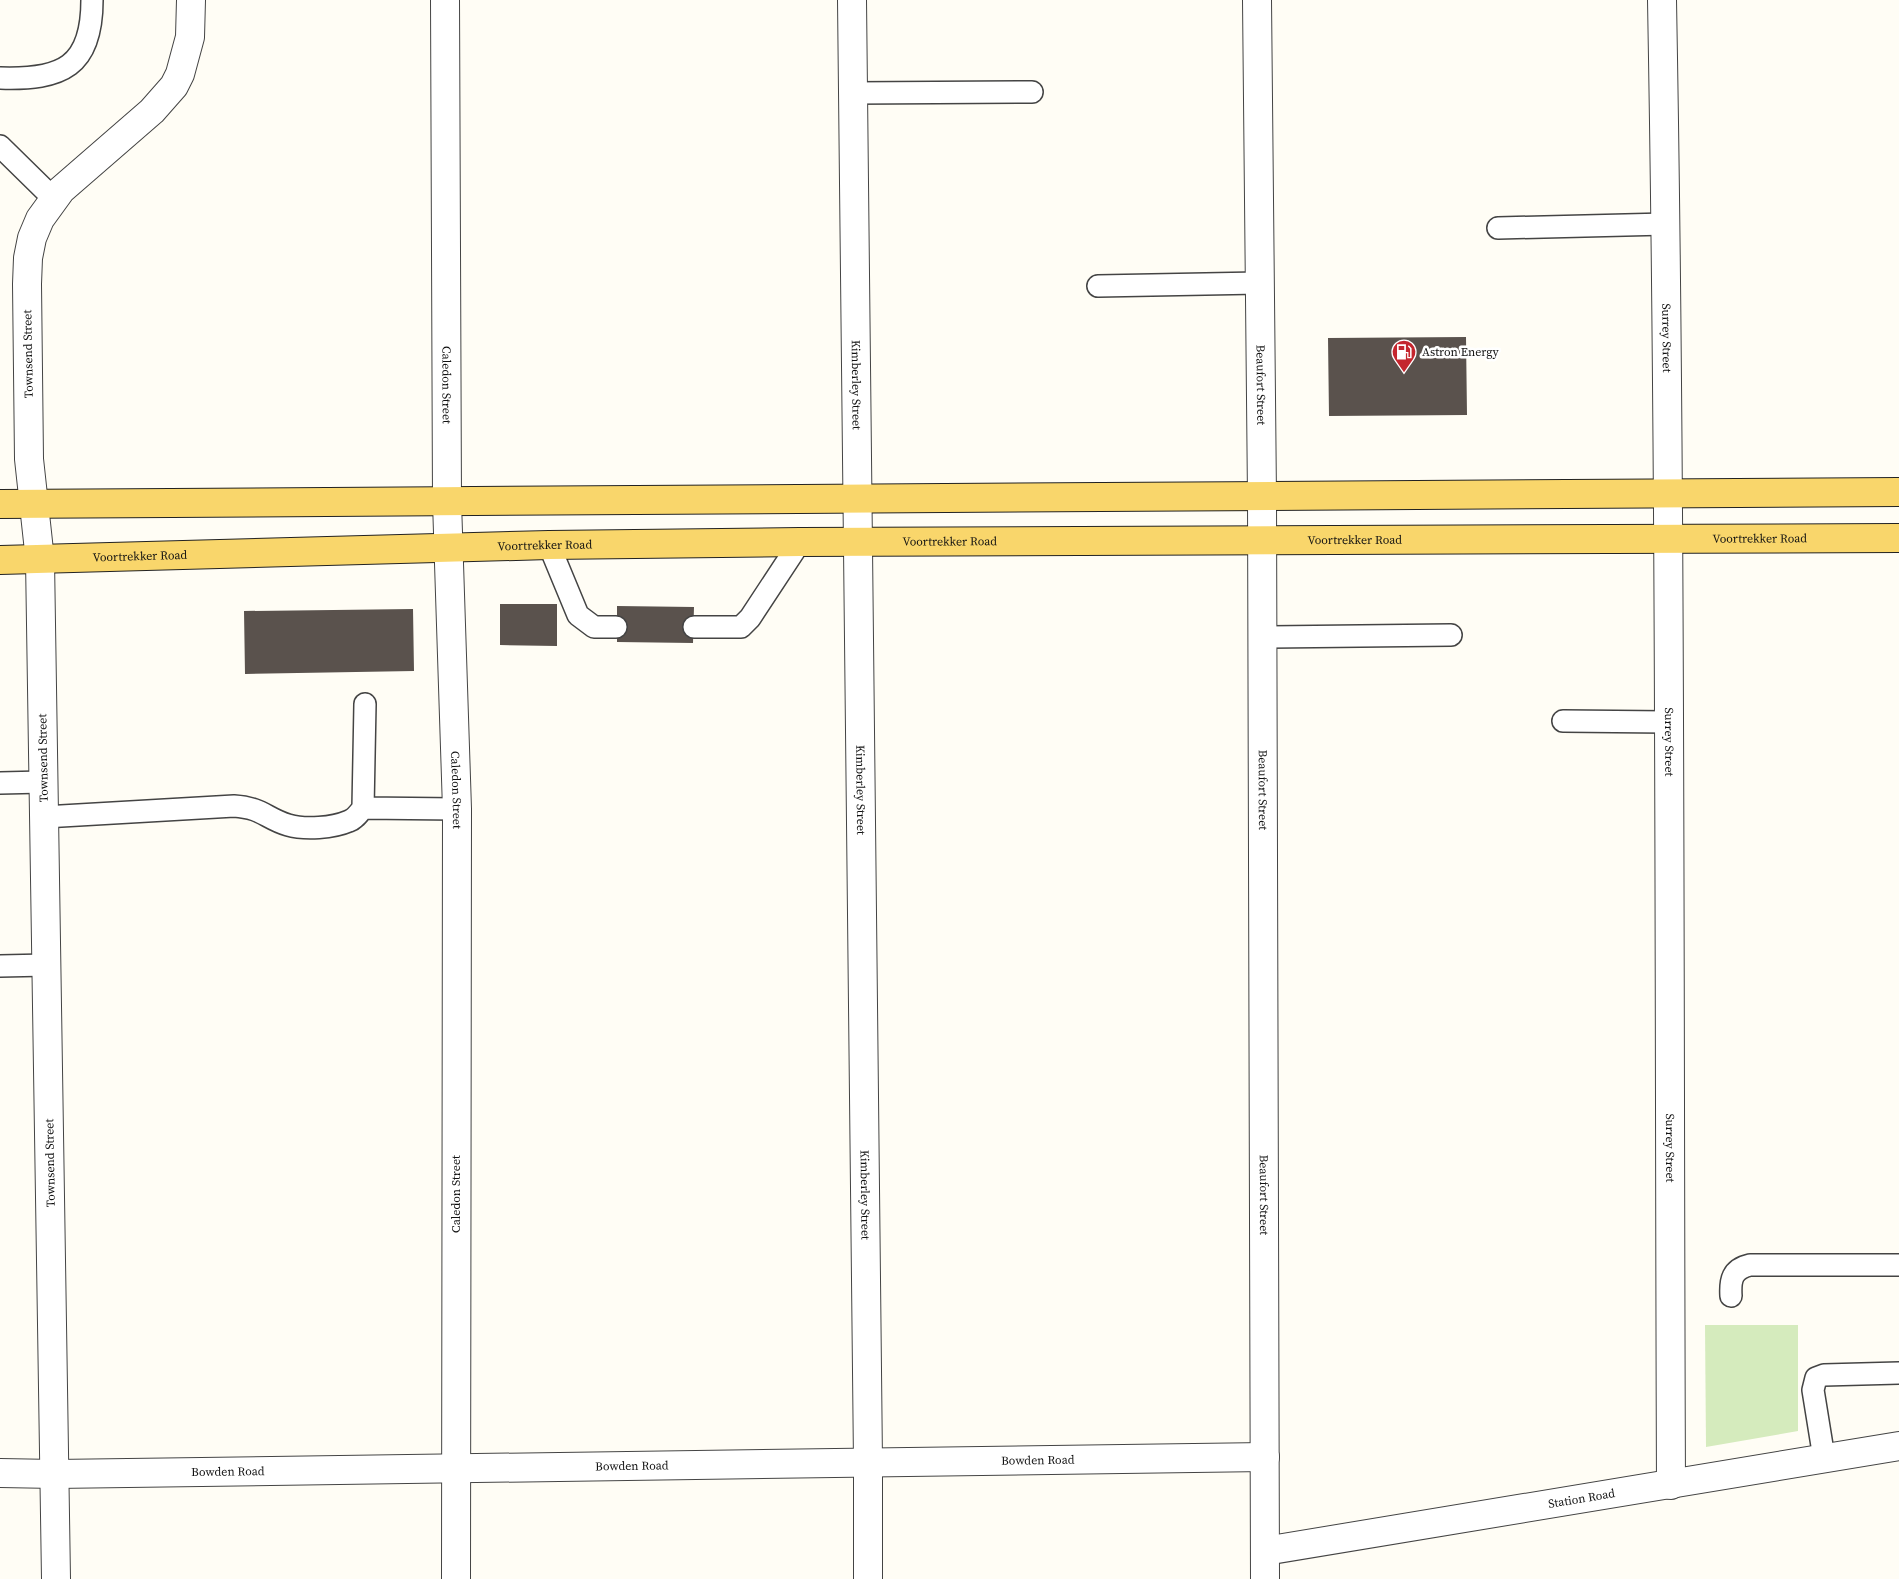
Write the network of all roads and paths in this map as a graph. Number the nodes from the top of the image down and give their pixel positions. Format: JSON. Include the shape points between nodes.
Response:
{"nodes":[{"id":1,"x":92,"y":0,"type":"edge"},
{"id":2,"x":191,"y":0,"type":"edge"},
{"id":3,"x":445,"y":0,"type":"edge"},
{"id":4,"x":852,"y":0,"type":"edge"},
{"id":5,"x":1257,"y":0,"type":"edge"},
{"id":6,"x":1662,"y":0,"type":"edge"},
{"id":7,"x":0,"y":78,"type":"edge"},
{"id":8,"x":1032,"y":92,"type":"dead end"},
{"id":9,"x":853,"y":93,"type":"junction"},
{"id":10,"x":0,"y":146,"type":"edge"},
{"id":11,"x":54,"y":199,"type":"junction"},
{"id":12,"x":1666,"y":224,"type":"junction"},
{"id":13,"x":1498,"y":228,"type":"dead end"},
{"id":14,"x":1259,"y":283,"type":"junction"},
{"id":15,"x":1098,"y":286,"type":"dead end"},
{"id":16,"x":1899,"y":492,"type":"edge"},
{"id":17,"x":1669,"y":494,"type":"junction"},
{"id":18,"x":1262,"y":497,"type":"junction"},
{"id":19,"x":858,"y":500,"type":"junction"},
{"id":20,"x":447,"y":502,"type":"junction"},
{"id":21,"x":0,"y":504,"type":"edge"},
{"id":22,"x":33,"y":504,"type":"junction"},
{"id":23,"x":1899,"y":538,"type":"edge"},
{"id":24,"x":1261,"y":540,"type":"junction"},
{"id":25,"x":1669,"y":540,"type":"junction"},
{"id":26,"x":856,"y":541,"type":"junction"},
{"id":27,"x":800,"y":542,"type":"junction"},
{"id":28,"x":549,"y":545,"type":"junction"},
{"id":29,"x":448,"y":549,"type":"junction"},
{"id":30,"x":0,"y":560,"type":"edge"},
{"id":31,"x":40,"y":560,"type":"junction"},
{"id":32,"x":694,"y":627,"type":"dead end"},
{"id":33,"x":616,"y":628,"type":"dead end"},
{"id":34,"x":1451,"y":635,"type":"dead end"},
{"id":35,"x":1262,"y":637,"type":"junction"},
{"id":36,"x":365,"y":704,"type":"dead end"},
{"id":37,"x":1563,"y":721,"type":"dead end"},
{"id":38,"x":1667,"y":722,"type":"junction"},
{"id":39,"x":43,"y":782,"type":"junction"},
{"id":40,"x":0,"y":783,"type":"edge"},
{"id":41,"x":363,"y":808,"type":"junction"},
{"id":42,"x":457,"y":809,"type":"junction"},
{"id":43,"x":44,"y":817,"type":"junction"},
{"id":44,"x":46,"y":965,"type":"junction"},
{"id":45,"x":0,"y":966,"type":"edge"},
{"id":46,"x":1899,"y":1265,"type":"edge"},
{"id":47,"x":1731,"y":1296,"type":"dead end"},
{"id":48,"x":1899,"y":1373,"type":"edge"},
{"id":49,"x":1899,"y":1446,"type":"edge"},
{"id":50,"x":1265,"y":1457,"type":"junction"},
{"id":51,"x":1824,"y":1458,"type":"junction"},
{"id":52,"x":868,"y":1462,"type":"junction"},
{"id":53,"x":456,"y":1468,"type":"junction"},
{"id":54,"x":0,"y":1473,"type":"edge"},
{"id":55,"x":55,"y":1474,"type":"junction"},
{"id":56,"x":1671,"y":1485,"type":"junction"},
{"id":57,"x":1265,"y":1551,"type":"junction"},
{"id":58,"x":56,"y":1579,"type":"edge"},
{"id":59,"x":456,"y":1579,"type":"edge"},
{"id":60,"x":868,"y":1579,"type":"edge"},
{"id":61,"x":1265,"y":1579,"type":"edge"}],
"edges":[{"from":1,"to":7,"type":"lane","via":[[88,41],[75,61],[58,72],[25,78]]},
{"from":2,"to":11,"type":"street","name":"Townsend Street","via":[[190,38],[174,86],[165,99],[73,178]]},
{"from":3,"to":20,"type":"street","name":"Caledon Street"},
{"from":4,"to":9,"type":"street","name":"Kimberley Street"},
{"from":5,"to":14,"type":"street","name":"Beaufort Street"},
{"from":6,"to":12,"type":"street","name":"Surrey Street"},
{"from":8,"to":9,"type":"lane"},
{"from":9,"to":19,"type":"street","name":"Kimberley Street"},
{"from":10,"to":11,"type":"lane"},
{"from":11,"to":22,"type":"street","name":"Townsend Street","via":[[40,219],[28,258],[29,459]]},
{"from":12,"to":13,"type":"lane"},
{"from":12,"to":17,"type":"street","name":"Surrey Street"},
{"from":14,"to":15,"type":"lane"},
{"from":14,"to":18,"type":"street","name":"Beaufort Street"},
{"from":16,"to":17,"type":"main road"},
{"from":17,"to":18,"type":"main road"},
{"from":17,"to":25,"type":"street","name":"Surrey Street"},
{"from":18,"to":19,"type":"main road"},
{"from":18,"to":24,"type":"street","name":"Beaufort Street"},
{"from":19,"to":20,"type":"main road"},
{"from":19,"to":26,"type":"street","name":"Kimberley Street"},
{"from":20,"to":22,"type":"main road"},
{"from":20,"to":29,"type":"street","name":"Caledon Street"},
{"from":21,"to":22,"type":"main road"},
{"from":22,"to":31,"type":"street","name":"Townsend Street"},
{"from":23,"to":25,"type":"main road","name":"Voortrekker Road"},
{"from":24,"to":25,"type":"main road","name":"Voortrekker Road"},
{"from":24,"to":26,"type":"main road","name":"Voortrekker Road"},
{"from":24,"to":35,"type":"street","name":"Beaufort Street"},
{"from":25,"to":38,"type":"street","name":"Surrey Street"},
{"from":26,"to":27,"type":"main road","name":"Voortrekker Road"},
{"from":26,"to":52,"type":"street","name":"Kimberley Street"},
{"from":27,"to":28,"type":"main road","name":"Voortrekker Road"},
{"from":27,"to":32,"type":"lane","via":[[741,628]]},
{"from":28,"to":29,"type":"main road","name":"Voortrekker Road"},
{"from":28,"to":33,"type":"lane","via":[[578,615],[594,627]]},
{"from":29,"to":31,"type":"main road","name":"Voortrekker Road"},
{"from":29,"to":42,"type":"street","name":"Caledon Street"},
{"from":30,"to":31,"type":"main road","name":"Voortrekker Road"},
{"from":31,"to":39,"type":"street","name":"Townsend Street"},
{"from":34,"to":35,"type":"lane"},
{"from":35,"to":50,"type":"street","name":"Beaufort Street"},
{"from":36,"to":41,"type":"lane"},
{"from":37,"to":38,"type":"lane"},
{"from":38,"to":56,"type":"street","name":"Surrey Street"},
{"from":39,"to":40,"type":"lane"},
{"from":39,"to":43,"type":"street","name":"Townsend Street"},
{"from":41,"to":42,"type":"lane"},
{"from":41,"to":43,"type":"lane","via":[[344,823],[298,827],[278,821],[258,809],[234,806]]},
{"from":42,"to":53,"type":"street","name":"Caledon Street"},
{"from":43,"to":44,"type":"street","name":"Townsend Street"},
{"from":44,"to":45,"type":"lane"},
{"from":44,"to":55,"type":"street","name":"Townsend Street"},
{"from":46,"to":47,"type":"lane","via":[[1743,1266],[1732,1276]]},
{"from":48,"to":51,"type":"lane","via":[[1824,1375],[1816,1378],[1813,1390]]},
{"from":49,"to":51,"type":"street","name":"Station Road"},
{"from":50,"to":52,"type":"street","name":"Bowden Road"},
{"from":50,"to":57,"type":"street","name":"Beaufort Street"},
{"from":51,"to":56,"type":"street","name":"Station Road"},
{"from":52,"to":53,"type":"street","name":"Bowden Road"},
{"from":52,"to":60,"type":"street","name":"Kimberley Street"},
{"from":53,"to":55,"type":"street","name":"Bowden Road"},
{"from":53,"to":59,"type":"street","name":"Caledon Street"},
{"from":54,"to":55,"type":"street","name":"Bowden Road"},
{"from":55,"to":58,"type":"street","name":"Townsend Street"},
{"from":56,"to":57,"type":"street","name":"Station Road"},
{"from":57,"to":61,"type":"street","name":"Beaufort Street"}]}
